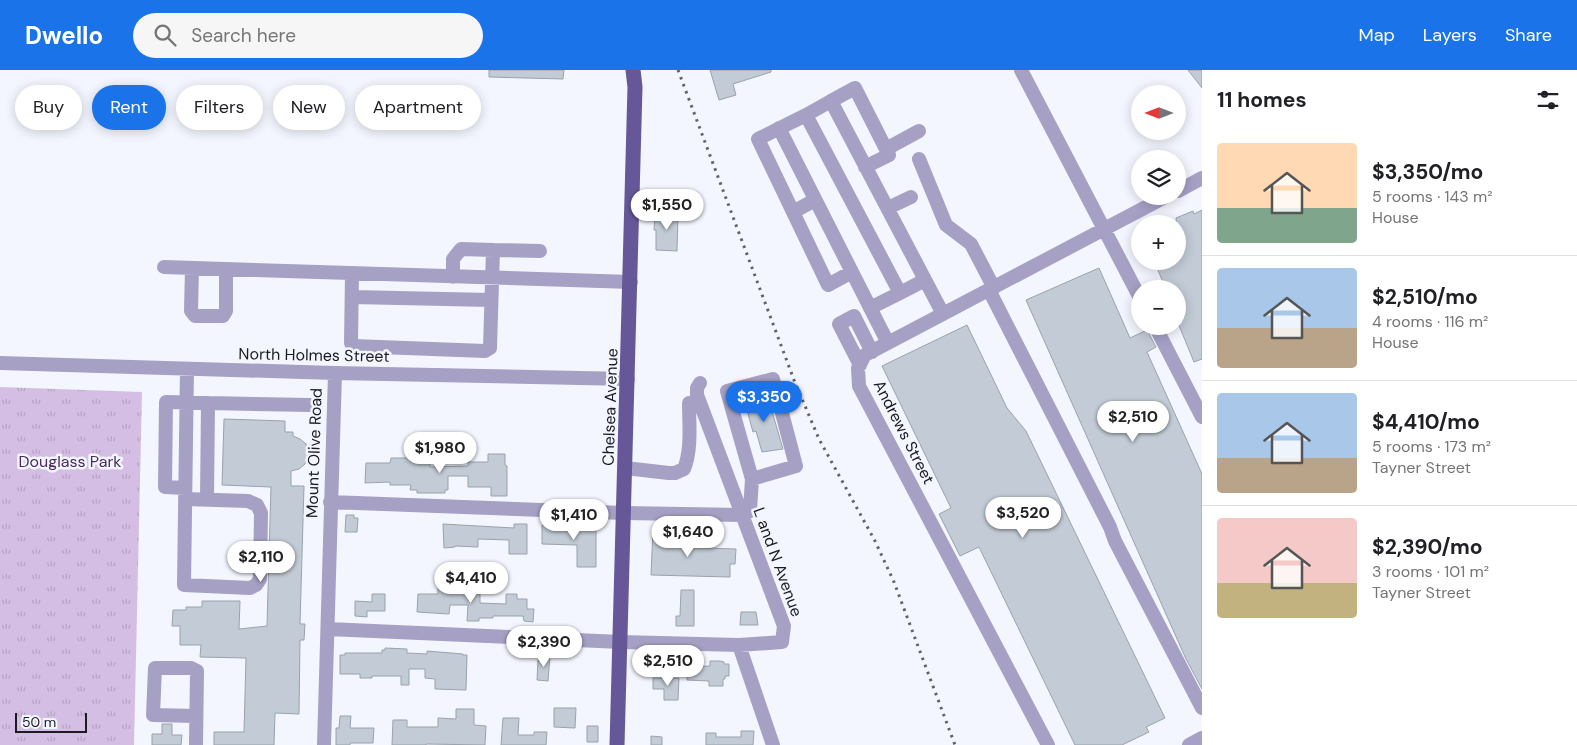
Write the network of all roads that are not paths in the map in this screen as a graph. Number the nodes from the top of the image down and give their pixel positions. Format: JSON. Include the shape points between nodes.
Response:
{"nodes":[{"id":1,"x":633,"y":70,"type":"edge"},
{"id":2,"x":1021,"y":70,"type":"edge"},
{"id":3,"x":831,"y":101,"type":"junction"},
{"id":4,"x":806,"y":115,"type":"junction"},
{"id":5,"x":779,"y":128,"type":"junction"},
{"id":6,"x":919,"y":131,"type":"dead end"},
{"id":7,"x":886,"y":149,"type":"junction"},
{"id":8,"x":919,"y":159,"type":"dead end"},
{"id":9,"x":865,"y":166,"type":"junction"},
{"id":10,"x":1202,"y":178,"type":"edge"},
{"id":11,"x":1186,"y":187,"type":"edge"},
{"id":12,"x":911,"y":197,"type":"dead end"},
{"id":13,"x":815,"y":200,"type":"junction"},
{"id":14,"x":1151,"y":205,"type":"edge"},
{"id":15,"x":888,"y":208,"type":"junction"},
{"id":16,"x":793,"y":212,"type":"junction"},
{"id":17,"x":1104,"y":230,"type":"junction"},
{"id":18,"x":493,"y":250,"type":"junction"},
{"id":19,"x":540,"y":251,"type":"dead end"},
{"id":20,"x":164,"y":267,"type":"dead end"},
{"id":21,"x":192,"y":268,"type":"junction"},
{"id":22,"x":226,"y":270,"type":"junction"},
{"id":23,"x":852,"y":272,"type":"junction"},
{"id":24,"x":352,"y":274,"type":"junction"},
{"id":25,"x":453,"y":277,"type":"junction"},
{"id":26,"x":492,"y":278,"type":"junction"},
{"id":27,"x":925,"y":280,"type":"junction"},
{"id":28,"x":1131,"y":281,"type":"edge"},
{"id":29,"x":631,"y":282,"type":"junction"},
{"id":30,"x":992,"y":289,"type":"junction"},
{"id":31,"x":900,"y":293,"type":"junction"},
{"id":32,"x":352,"y":297,"type":"junction"},
{"id":33,"x":492,"y":300,"type":"junction"},
{"id":34,"x":870,"y":308,"type":"junction"},
{"id":35,"x":943,"y":314,"type":"junction"},
{"id":36,"x":1160,"y":335,"type":"edge"},
{"id":37,"x":888,"y":343,"type":"junction"},
{"id":38,"x":872,"y":352,"type":"junction"},
{"id":39,"x":0,"y":363,"type":"edge"},
{"id":40,"x":860,"y":365,"type":"junction"},
{"id":41,"x":187,"y":369,"type":"junction"},
{"id":42,"x":335,"y":373,"type":"junction"},
{"id":43,"x":628,"y":379,"type":"junction"},
{"id":44,"x":700,"y":383,"type":"dead end"},
{"id":45,"x":186,"y":402,"type":"junction"},
{"id":46,"x":208,"y":403,"type":"junction"},
{"id":47,"x":689,"y":403,"type":"dead end"},
{"id":48,"x":310,"y":405,"type":"dead end"},
{"id":49,"x":1202,"y":417,"type":"edge"},
{"id":50,"x":625,"y":468,"type":"junction"},
{"id":51,"x":752,"y":479,"type":"junction"},
{"id":52,"x":185,"y":493,"type":"junction"},
{"id":53,"x":206,"y":499,"type":"junction"},
{"id":54,"x":330,"y":502,"type":"junction"},
{"id":55,"x":624,"y":513,"type":"junction"},
{"id":56,"x":742,"y":515,"type":"junction"},
{"id":57,"x":328,"y":629,"type":"junction"},
{"id":58,"x":621,"y":642,"type":"junction"},
{"id":59,"x":739,"y":645,"type":"junction"},
{"id":60,"x":1202,"y":708,"type":"edge"},
{"id":61,"x":196,"y":716,"type":"junction"},
{"id":62,"x":1202,"y":738,"type":"edge"},
{"id":63,"x":196,"y":745,"type":"edge"},
{"id":64,"x":324,"y":745,"type":"edge"},
{"id":65,"x":617,"y":745,"type":"edge"},
{"id":66,"x":773,"y":745,"type":"edge"},
{"id":67,"x":1048,"y":745,"type":"edge"},
{"id":68,"x":1189,"y":745,"type":"edge"}],
"edges":[{"from":1,"to":29,"type":"main road","name":"Chelsea Avenue"},
{"from":2,"to":17,"type":"street"},
{"from":3,"to":4,"type":"street"},
{"from":3,"to":7,"type":"street","via":[[855,88]]},
{"from":3,"to":9,"type":"street"},
{"from":4,"to":5,"type":"street"},
{"from":4,"to":31,"type":"street"},
{"from":5,"to":13,"type":"street"},
{"from":5,"to":16,"type":"street","via":[[758,139]]},
{"from":6,"to":7,"type":"street"},
{"from":7,"to":9,"type":"street","via":[[889,155]]},
{"from":8,"to":30,"type":"street","via":[[946,225],[971,244]]},
{"from":9,"to":15,"type":"street"},
{"from":10,"to":11,"type":"street"},
{"from":12,"to":15,"type":"street"},
{"from":13,"to":16,"type":"street"},
{"from":13,"to":23,"type":"street"},
{"from":14,"to":17,"type":"street","name":"Andrews Street"},
{"from":15,"to":27,"type":"street"},
{"from":16,"to":23,"type":"street","via":[[828,284]]},
{"from":17,"to":28,"type":"street"},
{"from":17,"to":30,"type":"street","name":"Andrews Street"},
{"from":18,"to":19,"type":"street"},
{"from":18,"to":25,"type":"street","via":[[461,249],[453,259]]},
{"from":18,"to":26,"type":"street"},
{"from":20,"to":21,"type":"street"},
{"from":21,"to":22,"type":"street"},
{"from":21,"to":22,"type":"street","via":[[194,316],[223,316],[226,311]]},
{"from":22,"to":24,"type":"street"},
{"from":23,"to":34,"type":"street"},
{"from":24,"to":25,"type":"street"},
{"from":24,"to":32,"type":"street"},
{"from":25,"to":26,"type":"street"},
{"from":26,"to":29,"type":"street"},
{"from":26,"to":33,"type":"street"},
{"from":27,"to":31,"type":"street"},
{"from":27,"to":35,"type":"street"},
{"from":29,"to":43,"type":"main road","name":"Chelsea Avenue"},
{"from":30,"to":35,"type":"street","name":"Andrews Street"},
{"from":30,"to":60,"type":"street","via":[[1115,541]]},
{"from":31,"to":34,"type":"street"},
{"from":32,"to":33,"type":"street"},
{"from":32,"to":33,"type":"street","via":[[353,346],[486,351],[490,348]]},
{"from":34,"to":37,"type":"street"},
{"from":35,"to":37,"type":"street","name":"Andrews Street"},
{"from":36,"to":49,"type":"street"},
{"from":37,"to":38,"type":"street","name":"Andrews Street"},
{"from":38,"to":40,"type":"street","name":"Andrews Street","via":[[865,355]]},
{"from":38,"to":40,"type":"street","via":[[854,316],[839,324]]},
{"from":39,"to":41,"type":"street","name":"North Holmes Street"},
{"from":40,"to":67,"type":"street","name":"Andrews Street","via":[[859,386]]},
{"from":41,"to":42,"type":"street","name":"North Holmes Street"},
{"from":41,"to":45,"type":"street"},
{"from":42,"to":43,"type":"street","name":"North Holmes Street"},
{"from":42,"to":54,"type":"street","name":"Mount Olive Road"},
{"from":43,"to":50,"type":"main road","name":"Chelsea Avenue"},
{"from":44,"to":56,"type":"street","name":"L and N Avenue","via":[[697,395]]},
{"from":45,"to":46,"type":"street"},
{"from":45,"to":52,"type":"street"},
{"from":45,"to":52,"type":"street","via":[[166,402],[165,487]]},
{"from":46,"to":48,"type":"street"},
{"from":46,"to":53,"type":"street"},
{"from":47,"to":50,"type":"street","via":[[689,440],[684,469],[669,473]]},
{"from":50,"to":55,"type":"main road","name":"Chelsea Avenue"},
{"from":51,"to":51,"type":"street","via":[[727,391],[773,379],[796,466]]},
{"from":51,"to":56,"type":"street","via":[[750,511]]},
{"from":52,"to":53,"type":"street"},
{"from":52,"to":53,"type":"street","via":[[184,586],[250,588],[256,585],[260,579],[262,513],[257,505],[248,501]]},
{"from":54,"to":55,"type":"street"},
{"from":54,"to":57,"type":"street","name":"Mount Olive Road"},
{"from":55,"to":56,"type":"street"},
{"from":55,"to":58,"type":"main road","name":"Chelsea Avenue"},
{"from":56,"to":59,"type":"street","name":"L and N Avenue","via":[[784,626],[782,642]]},
{"from":57,"to":58,"type":"street"},
{"from":57,"to":64,"type":"street","name":"Mount Olive Road"},
{"from":58,"to":59,"type":"street"},
{"from":58,"to":65,"type":"main road","name":"Chelsea Avenue"},
{"from":59,"to":66,"type":"street"},
{"from":61,"to":61,"type":"street","via":[[197,671],[155,668],[153,715]]},
{"from":61,"to":63,"type":"street"},
{"from":62,"to":68,"type":"street"}]}
